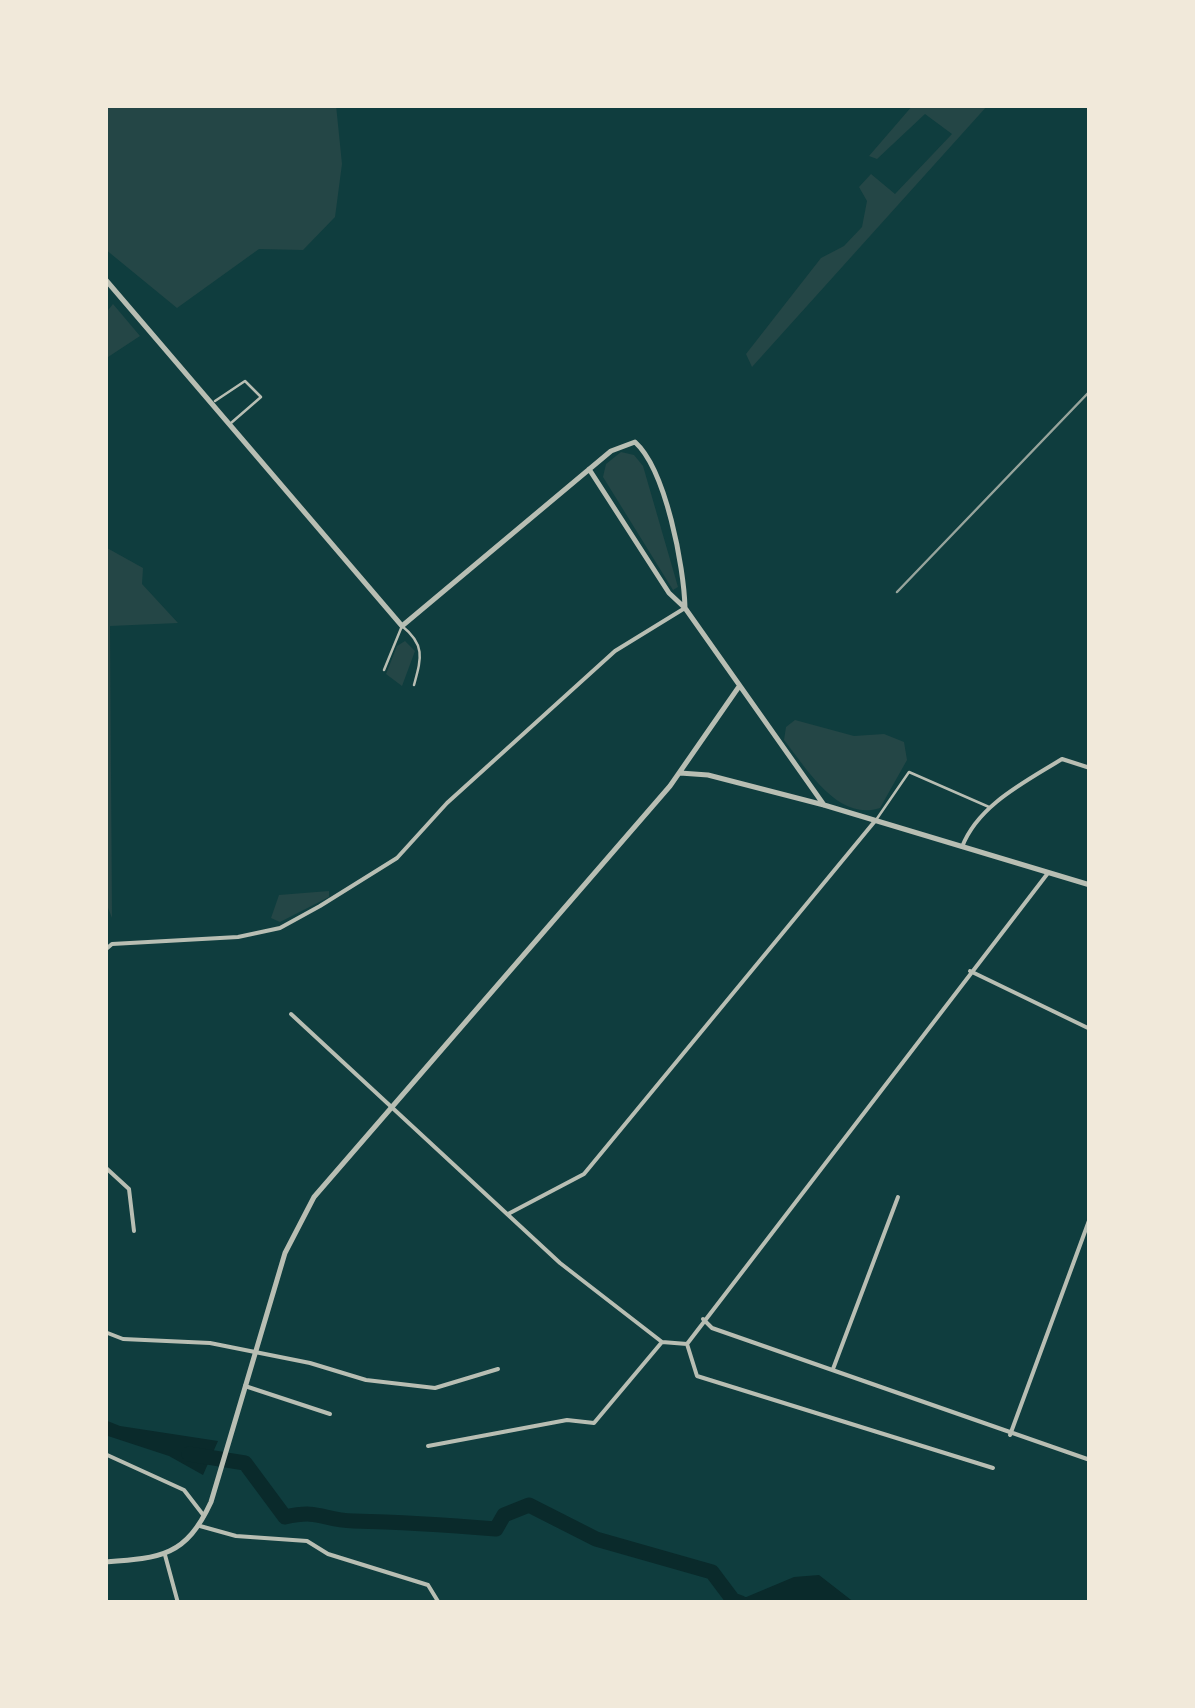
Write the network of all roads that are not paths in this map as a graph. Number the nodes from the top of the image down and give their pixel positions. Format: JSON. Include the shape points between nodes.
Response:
{"nodes":[{"id":1,"x":105,"y":279,"type":"edge"},
{"id":2,"x":214,"y":402,"type":"junction"},
{"id":3,"x":231,"y":424,"type":"junction"},
{"id":4,"x":589,"y":469,"type":"junction"},
{"id":5,"x":685,"y":608,"type":"junction"},
{"id":6,"x":402,"y":626,"type":"junction"},
{"id":7,"x":384,"y":670,"type":"dead end"},
{"id":8,"x":414,"y":686,"type":"dead end"},
{"id":9,"x":738,"y":688,"type":"junction"},
{"id":10,"x":1090,"y":768,"type":"edge"},
{"id":11,"x":680,"y":773,"type":"junction"},
{"id":12,"x":824,"y":805,"type":"junction"},
{"id":13,"x":989,"y":807,"type":"junction"},
{"id":14,"x":875,"y":821,"type":"junction"},
{"id":15,"x":961,"y":847,"type":"junction"},
{"id":16,"x":1048,"y":873,"type":"junction"},
{"id":17,"x":1090,"y":885,"type":"edge"},
{"id":18,"x":105,"y":950,"type":"edge"},
{"id":19,"x":970,"y":971,"type":"junction"},
{"id":20,"x":292,"y":1014,"type":"dead end"},
{"id":21,"x":1090,"y":1028,"type":"edge"},
{"id":22,"x":390,"y":1107,"type":"junction"},
{"id":23,"x":105,"y":1167,"type":"edge"},
{"id":24,"x":898,"y":1197,"type":"dead end"},
{"id":25,"x":508,"y":1214,"type":"junction"},
{"id":26,"x":1090,"y":1218,"type":"edge"},
{"id":27,"x":134,"y":1231,"type":"dead end"},
{"id":28,"x":703,"y":1319,"type":"junction"},
{"id":29,"x":105,"y":1332,"type":"edge"},
{"id":30,"x":662,"y":1342,"type":"junction"},
{"id":31,"x":687,"y":1344,"type":"junction"},
{"id":32,"x":254,"y":1350,"type":"junction"},
{"id":33,"x":498,"y":1369,"type":"dead end"},
{"id":34,"x":833,"y":1370,"type":"junction"},
{"id":35,"x":245,"y":1386,"type":"junction"},
{"id":36,"x":330,"y":1414,"type":"dead end"},
{"id":37,"x":1010,"y":1435,"type":"junction"},
{"id":38,"x":428,"y":1446,"type":"dead end"},
{"id":39,"x":105,"y":1454,"type":"edge"},
{"id":40,"x":1090,"y":1460,"type":"edge"},
{"id":41,"x":993,"y":1468,"type":"dead end"},
{"id":42,"x":204,"y":1516,"type":"junction"},
{"id":43,"x":200,"y":1526,"type":"junction"},
{"id":44,"x":165,"y":1554,"type":"junction"},
{"id":45,"x":105,"y":1562,"type":"edge"},
{"id":46,"x":178,"y":1603,"type":"edge"},
{"id":47,"x":440,"y":1603,"type":"edge"}],
"edges":[{"from":1,"to":2,"type":"street"},
{"from":2,"to":3,"type":"street"},
{"from":2,"to":3,"type":"lane","via":[[246,380],[261,397]]},
{"from":3,"to":6,"type":"street"},
{"from":4,"to":5,"type":"street"},
{"from":4,"to":5,"type":"street","via":[[610,451],[636,442],[652,460],[684,577]]},
{"from":4,"to":6,"type":"street"},
{"from":5,"to":9,"type":"street"},
{"from":5,"to":18,"type":"street","via":[[615,651],[458,792],[397,858],[320,906],[269,931],[112,944]]},
{"from":6,"to":7,"type":"lane"},
{"from":6,"to":8,"type":"lane","via":[[420,644]]},
{"from":9,"to":11,"type":"street"},
{"from":9,"to":12,"type":"street"},
{"from":10,"to":13,"type":"street","via":[[1062,760]]},
{"from":11,"to":12,"type":"street"},
{"from":11,"to":22,"type":"street"},
{"from":12,"to":14,"type":"street"},
{"from":13,"to":14,"type":"lane","via":[[909,772]]},
{"from":13,"to":15,"type":"street"},
{"from":14,"to":15,"type":"street"},
{"from":14,"to":25,"type":"street","via":[[584,1174]]},
{"from":15,"to":16,"type":"street"},
{"from":16,"to":17,"type":"street"},
{"from":16,"to":19,"type":"street"},
{"from":19,"to":21,"type":"street"},
{"from":19,"to":28,"type":"street"},
{"from":20,"to":22,"type":"street"},
{"from":22,"to":25,"type":"street"},
{"from":22,"to":32,"type":"street","via":[[294,1230]]},
{"from":23,"to":27,"type":"street","via":[[129,1189]]},
{"from":24,"to":34,"type":"street"},
{"from":25,"to":30,"type":"street"},
{"from":26,"to":37,"type":"street"},
{"from":28,"to":31,"type":"street"},
{"from":28,"to":34,"type":"street","via":[[712,1328]]},
{"from":29,"to":32,"type":"street"},
{"from":30,"to":31,"type":"street"},
{"from":30,"to":38,"type":"street","via":[[594,1423],[567,1420]]},
{"from":31,"to":41,"type":"street","via":[[697,1376]]},
{"from":32,"to":33,"type":"street","via":[[366,1380],[435,1388]]},
{"from":32,"to":35,"type":"street"},
{"from":34,"to":37,"type":"street"},
{"from":35,"to":36,"type":"street"},
{"from":35,"to":42,"type":"street"},
{"from":37,"to":40,"type":"street"},
{"from":39,"to":42,"type":"street","via":[[184,1490]]},
{"from":42,"to":43,"type":"street"},
{"from":43,"to":44,"type":"street","via":[[186,1544]]},
{"from":43,"to":47,"type":"street","via":[[236,1536],[307,1540],[328,1554],[428,1586]]},
{"from":44,"to":45,"type":"street"},
{"from":44,"to":46,"type":"street"}]}
